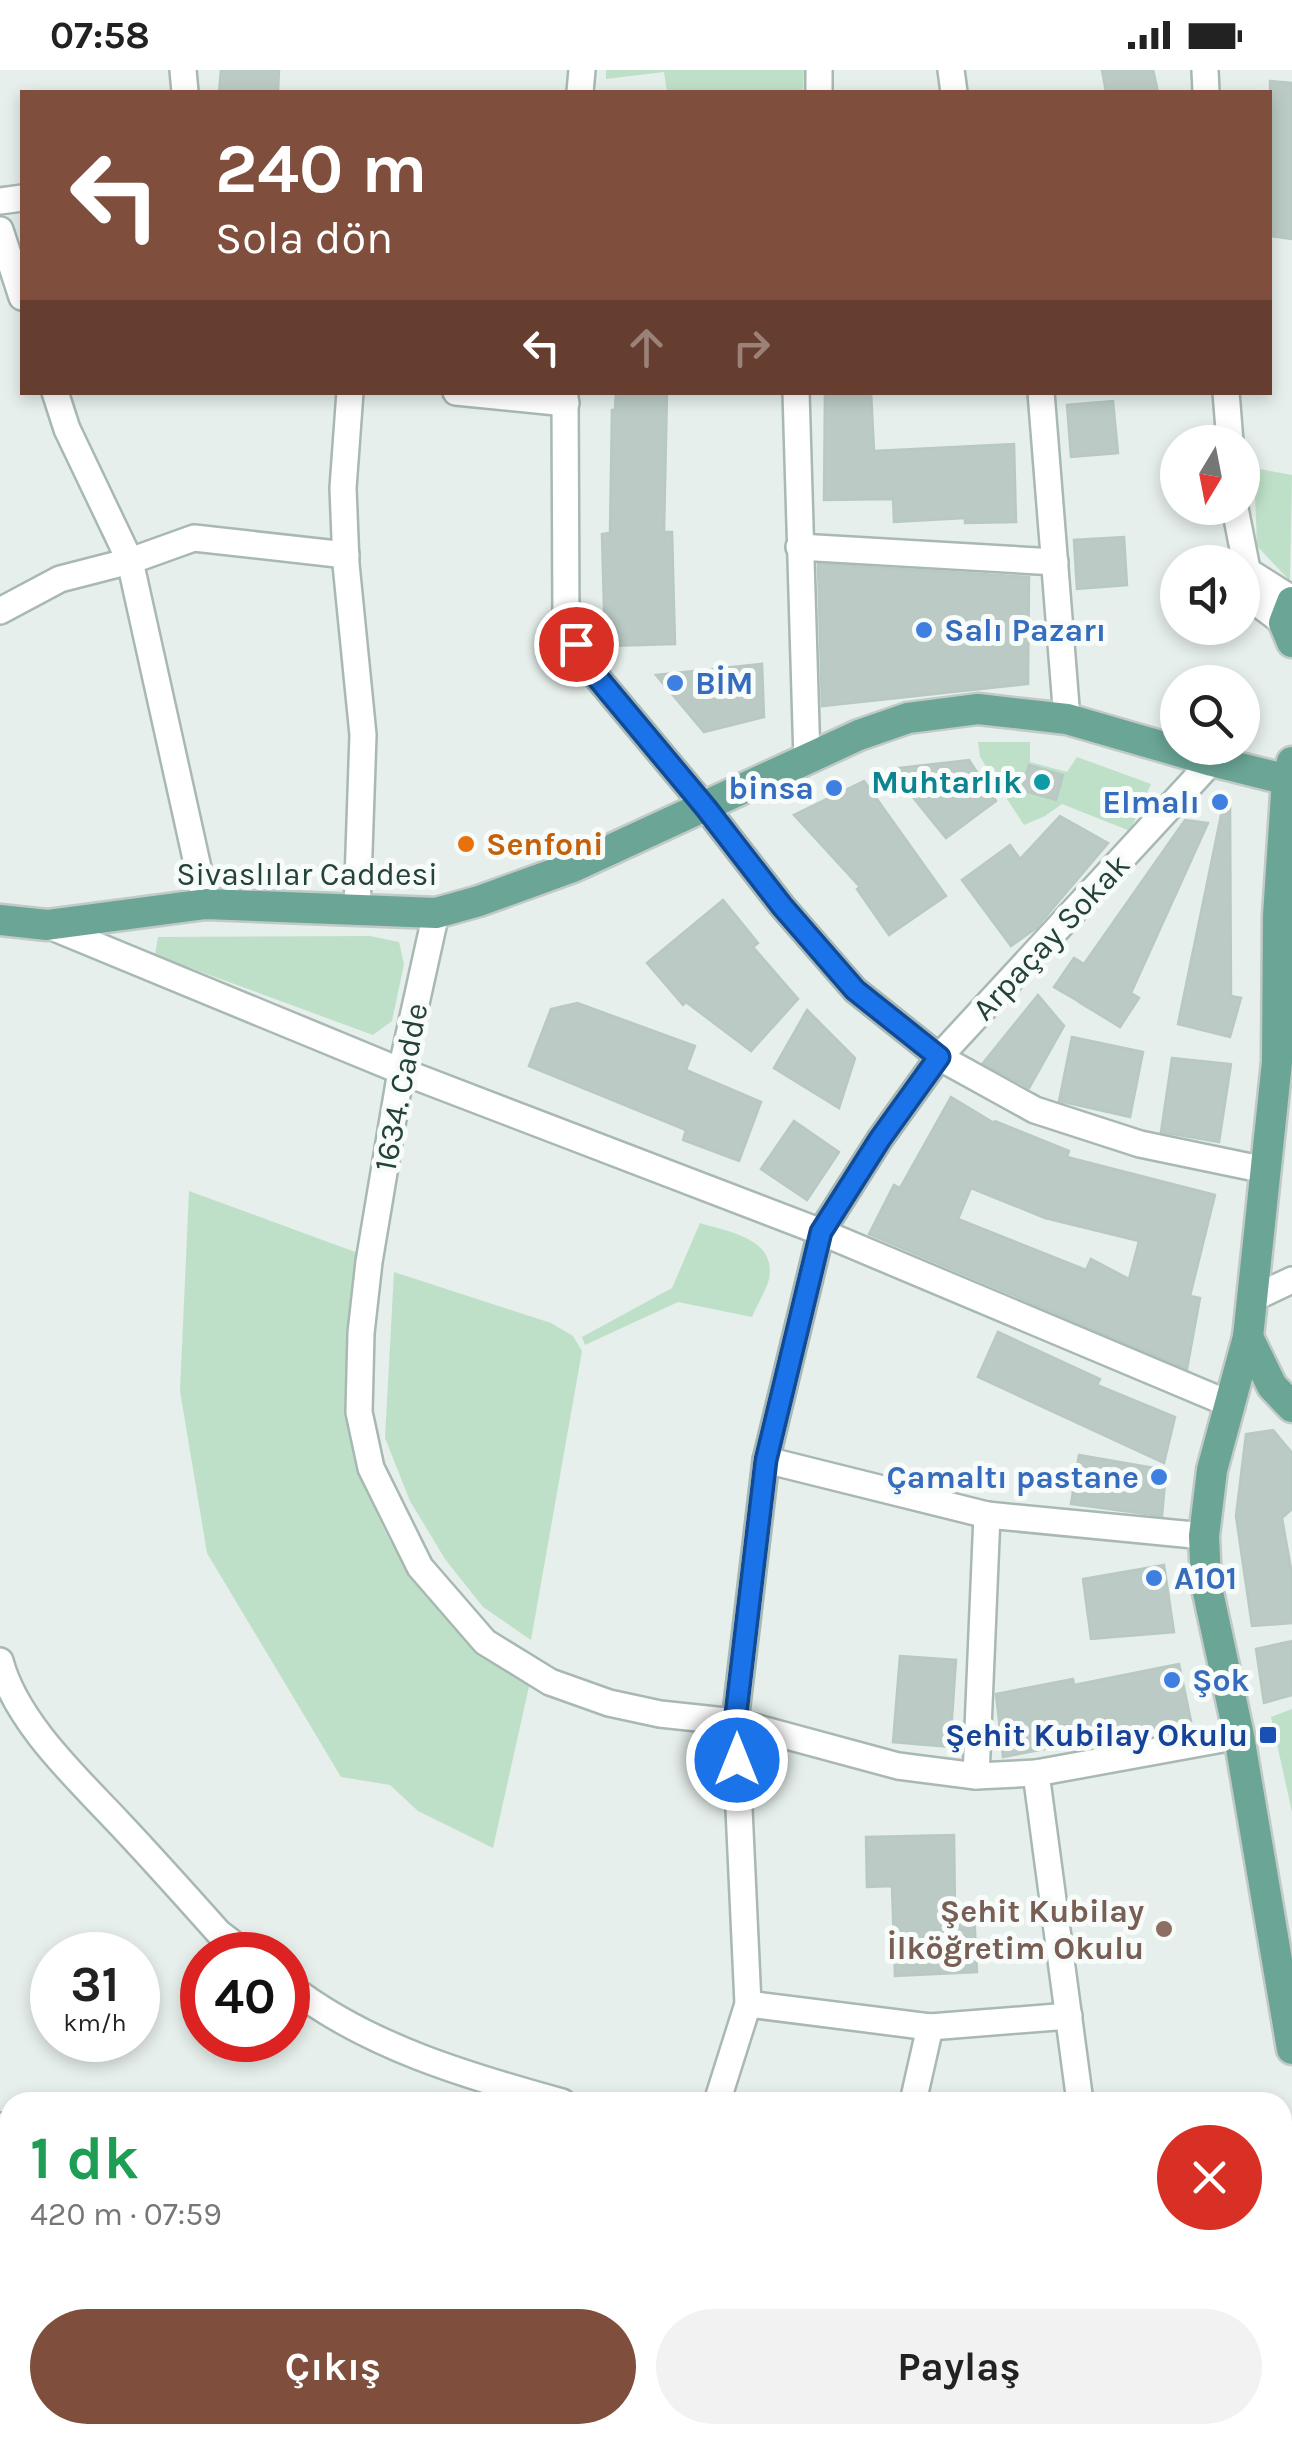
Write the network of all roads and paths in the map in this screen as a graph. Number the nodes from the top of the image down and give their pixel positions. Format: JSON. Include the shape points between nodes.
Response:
{"nodes":[{"id":1,"x":0,"y":230,"type":"edge"},
{"id":2,"x":20,"y":291,"type":"edge"},
{"id":3,"x":55,"y":395,"type":"edge"},
{"id":4,"x":350,"y":395,"type":"edge"},
{"id":5,"x":511,"y":395,"type":"edge"},
{"id":6,"x":796,"y":395,"type":"edge"},
{"id":7,"x":1042,"y":395,"type":"edge"},
{"id":8,"x":1226,"y":395,"type":"edge"},
{"id":9,"x":566,"y":398,"type":"edge"},
{"id":10,"x":1229,"y":425,"type":"edge"},
{"id":11,"x":1237,"y":525,"type":"edge"},
{"id":12,"x":799,"y":547,"type":"junction"},
{"id":13,"x":346,"y":555,"type":"junction"},
{"id":14,"x":130,"y":561,"type":"junction"},
{"id":15,"x":1054,"y":562,"type":"junction"},
{"id":16,"x":0,"y":611,"type":"edge"},
{"id":17,"x":1290,"y":617,"type":"edge"},
{"id":18,"x":1067,"y":719,"type":"junction"},
{"id":19,"x":1160,"y":747,"type":"edge"},
{"id":20,"x":807,"y":760,"type":"junction"},
{"id":21,"x":1209,"y":765,"type":"edge"},
{"id":22,"x":1232,"y":765,"type":"edge"},
{"id":23,"x":1290,"y":774,"type":"edge"},
{"id":24,"x":706,"y":808,"type":"junction"},
{"id":25,"x":206,"y":904,"type":"junction"},
{"id":26,"x":357,"y":910,"type":"junction"},
{"id":27,"x":436,"y":913,"type":"junction"},
{"id":28,"x":0,"y":920,"type":"edge"},
{"id":29,"x":47,"y":925,"type":"junction"},
{"id":30,"x":939,"y":1057,"type":"junction"},
{"id":31,"x":401,"y":1071,"type":"junction"},
{"id":32,"x":1265,"y":1170,"type":"junction"},
{"id":33,"x":821,"y":1232,"type":"junction"},
{"id":34,"x":1292,"y":1280,"type":"edge"},
{"id":35,"x":1252,"y":1300,"type":"junction"},
{"id":36,"x":1248,"y":1337,"type":"junction"},
{"id":37,"x":1232,"y":1406,"type":"junction"},
{"id":38,"x":1292,"y":1407,"type":"edge"},
{"id":39,"x":766,"y":1460,"type":"junction"},
{"id":40,"x":987,"y":1515,"type":"junction"},
{"id":41,"x":1204,"y":1536,"type":"junction"},
{"id":42,"x":0,"y":1661,"type":"edge"},
{"id":43,"x":735,"y":1722,"type":"junction"},
{"id":44,"x":1238,"y":1736,"type":"junction"},
{"id":45,"x":1036,"y":1772,"type":"junction"},
{"id":46,"x":976,"y":1776,"type":"junction"},
{"id":47,"x":219,"y":1932,"type":"edge"},
{"id":48,"x":1283,"y":1942,"type":"edge"},
{"id":49,"x":310,"y":2003,"type":"edge"},
{"id":50,"x":748,"y":2004,"type":"junction"},
{"id":51,"x":1069,"y":2016,"type":"junction"},
{"id":52,"x":930,"y":2027,"type":"junction"},
{"id":53,"x":1292,"y":2048,"type":"edge"},
{"id":54,"x":525,"y":2092,"type":"edge"},
{"id":55,"x":720,"y":2092,"type":"edge"},
{"id":56,"x":916,"y":2092,"type":"edge"},
{"id":57,"x":1079,"y":2092,"type":"edge"}],
"edges":[{"from":1,"to":2,"type":"street"},
{"from":3,"to":14,"type":"street"},
{"from":4,"to":13,"type":"street"},
{"from":5,"to":9,"type":"street"},
{"from":6,"to":12,"type":"street"},
{"from":7,"to":15,"type":"street"},
{"from":8,"to":10,"type":"street"},
{"from":9,"to":24,"type":"street","via":[[566,624],[586,664]]},
{"from":11,"to":17,"type":"street","via":[[1253,600]]},
{"from":12,"to":15,"type":"street"},
{"from":12,"to":20,"type":"street"},
{"from":13,"to":14,"type":"street","via":[[194,538]]},
{"from":13,"to":26,"type":"street","via":[[363,735]]},
{"from":14,"to":16,"type":"street","via":[[60,580]]},
{"from":14,"to":25,"type":"street"},
{"from":15,"to":18,"type":"street"},
{"from":18,"to":19,"type":"main road","name":"Sivaslılar Caddesi"},
{"from":18,"to":20,"type":"main road","name":"Sivaslılar Caddesi","via":[[978,709],[908,718]]},
{"from":20,"to":24,"type":"main road","name":"Sivaslılar Caddesi"},
{"from":21,"to":30,"type":"street","name":"Arpaçay Sokak"},
{"from":22,"to":23,"type":"main road","name":"Sivaslılar Caddesi"},
{"from":23,"to":32,"type":"main road","via":[[1278,916],[1277,1062]]},
{"from":24,"to":27,"type":"main road","name":"Sivaslılar Caddesi","via":[[574,866]]},
{"from":24,"to":30,"type":"street","via":[[855,990]]},
{"from":25,"to":26,"type":"main road","name":"Sivaslılar Caddesi"},
{"from":25,"to":29,"type":"main road","name":"Sivaslılar Caddesi"},
{"from":26,"to":27,"type":"main road","name":"Sivaslılar Caddesi"},
{"from":27,"to":31,"type":"street","name":"1634. Cadde"},
{"from":28,"to":29,"type":"main road","name":"Sivaslılar Caddesi"},
{"from":29,"to":31,"type":"street"},
{"from":30,"to":32,"type":"street","via":[[1035,1110],[1140,1144]]},
{"from":30,"to":33,"type":"street","name":"Arpaçay Sokak"},
{"from":31,"to":33,"type":"street"},
{"from":31,"to":43,"type":"street","name":"1634. Cadde","via":[[369,1262],[359,1412],[371,1468],[420,1567],[485,1642],[550,1682],[660,1714]]},
{"from":32,"to":35,"type":"main road"},
{"from":33,"to":37,"type":"street"},
{"from":33,"to":39,"type":"street","name":"Arpaçay Sokak"},
{"from":34,"to":35,"type":"street"},
{"from":35,"to":36,"type":"main road"},
{"from":36,"to":37,"type":"main road"},
{"from":36,"to":38,"type":"main road","via":[[1272,1386]]},
{"from":37,"to":41,"type":"main road","via":[[1212,1470]]},
{"from":39,"to":40,"type":"street"},
{"from":39,"to":43,"type":"street","name":"Arpaçay Sokak"},
{"from":40,"to":41,"type":"street"},
{"from":40,"to":46,"type":"street"},
{"from":41,"to":44,"type":"main road","via":[[1206,1583]]},
{"from":42,"to":47,"type":"street","via":[[60,1762]]},
{"from":43,"to":46,"type":"street","name":"1634. Cadde","via":[[898,1766]]},
{"from":43,"to":50,"type":"street","name":"Arpaçay Sokak"},
{"from":44,"to":45,"type":"street","name":"1634. Cadde"},
{"from":44,"to":48,"type":"main road"},
{"from":45,"to":46,"type":"street","name":"1634. Cadde"},
{"from":45,"to":51,"type":"street"},
{"from":48,"to":53,"type":"main road"},
{"from":49,"to":54,"type":"street","via":[[470,2077]]},
{"from":50,"to":52,"type":"street"},
{"from":50,"to":55,"type":"street","name":"Arpaçay Sokak"},
{"from":51,"to":52,"type":"street"},
{"from":51,"to":57,"type":"street"},
{"from":52,"to":56,"type":"street"}]}
